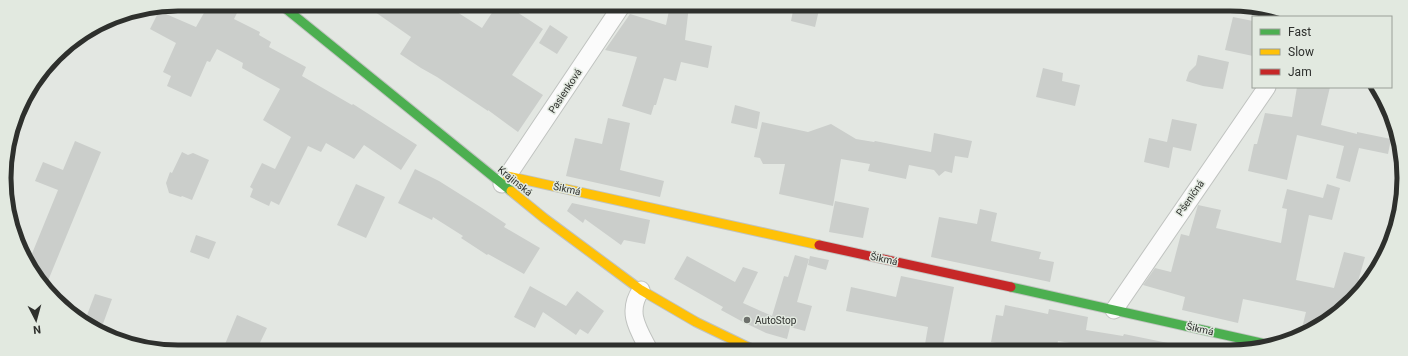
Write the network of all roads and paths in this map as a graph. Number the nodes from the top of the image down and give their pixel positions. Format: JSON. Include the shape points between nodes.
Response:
{"nodes":[{"id":1,"x":289,"y":11,"type":"edge"},
{"id":2,"x":618,"y":11,"type":"edge"},
{"id":3,"x":1266,"y":88,"type":"edge"},
{"id":4,"x":504,"y":180,"type":"junction"},
{"id":5,"x":641,"y":290,"type":"junction"},
{"id":6,"x":1114,"y":310,"type":"junction"},
{"id":7,"x":1259,"y":343,"type":"edge"},
{"id":8,"x":646,"y":345,"type":"edge"},
{"id":9,"x":744,"y":345,"type":"edge"}],
"edges":[{"from":1,"to":4,"type":"street","name":"Krajinská"},
{"from":2,"to":4,"type":"street","name":"Pasienková"},
{"from":3,"to":6,"type":"street","name":"Pšeničná"},
{"from":4,"to":5,"type":"street","name":"Krajinská","via":[[544,218]]},
{"from":4,"to":6,"type":"street","name":"Šikmá"},
{"from":5,"to":8,"type":"street","via":[[635,299],[634,318]]},
{"from":5,"to":9,"type":"street","name":"Krajinská","via":[[696,322]]},
{"from":6,"to":7,"type":"street","name":"Šikmá"}]}
